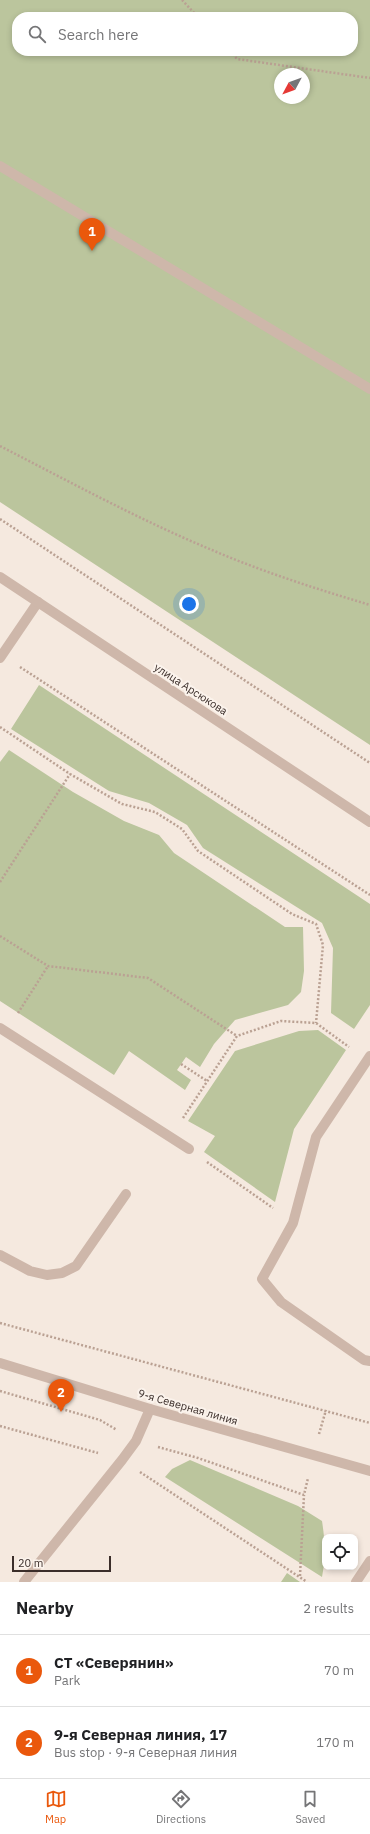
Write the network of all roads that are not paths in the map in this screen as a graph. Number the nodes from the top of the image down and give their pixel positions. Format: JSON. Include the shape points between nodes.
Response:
{"nodes":[{"id":1,"x":0,"y":166,"type":"edge"},
{"id":2,"x":370,"y":389,"type":"edge"},
{"id":3,"x":0,"y":577,"type":"edge"},
{"id":4,"x":38,"y":602,"type":"junction"},
{"id":5,"x":1,"y":657,"type":"edge"},
{"id":6,"x":370,"y":822,"type":"edge"},
{"id":7,"x":3,"y":1030,"type":"edge"},
{"id":8,"x":369,"y":1058,"type":"edge"},
{"id":9,"x":189,"y":1149,"type":"road end"},
{"id":10,"x":126,"y":1194,"type":"dead end"},
{"id":11,"x":0,"y":1255,"type":"edge"},
{"id":12,"x":370,"y":1361,"type":"edge"},
{"id":13,"x":0,"y":1363,"type":"edge"},
{"id":14,"x":150,"y":1409,"type":"junction"},
{"id":15,"x":370,"y":1471,"type":"edge"},
{"id":16,"x":370,"y":1561,"type":"edge"},
{"id":17,"x":24,"y":1582,"type":"edge"},
{"id":18,"x":356,"y":1582,"type":"edge"}],
"edges":[{"from":1,"to":2,"type":"street"},
{"from":3,"to":4,"type":"street","name":"улица Арсюкова"},
{"from":4,"to":5,"type":"street"},
{"from":4,"to":6,"type":"street","name":"улица Арсюкова"},
{"from":7,"to":9,"type":"street"},
{"from":8,"to":12,"type":"street","via":[[316,1137],[293,1223],[262,1279],[281,1302],[364,1360]]},
{"from":10,"to":11,"type":"street","via":[[76,1266],[62,1273],[47,1274],[30,1270]]},
{"from":13,"to":14,"type":"street","name":"9-я Северная линия"},
{"from":14,"to":15,"type":"street","name":"9-я Северная линия"},
{"from":14,"to":17,"type":"street","via":[[136,1441]]},
{"from":16,"to":18,"type":"street"}]}
